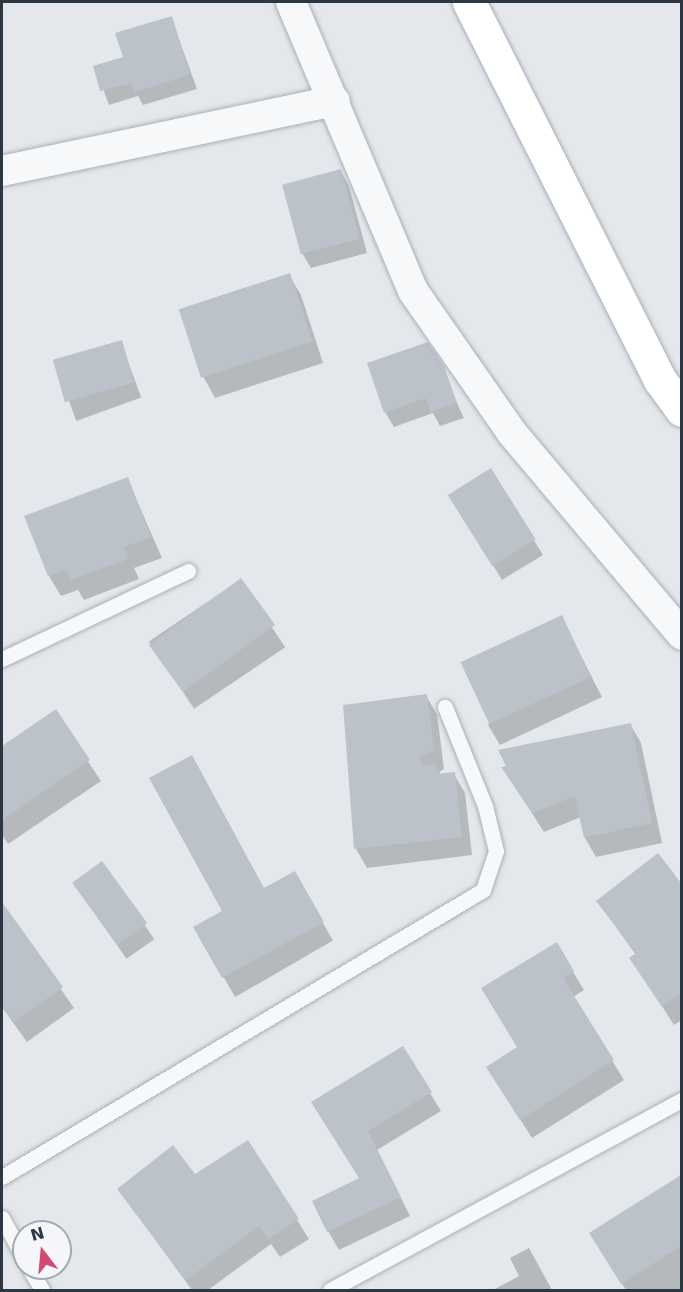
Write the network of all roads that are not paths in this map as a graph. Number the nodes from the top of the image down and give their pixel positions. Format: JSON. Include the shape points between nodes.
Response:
{"nodes":[{"id":1,"x":291,"y":2,"type":"edge"},
{"id":2,"x":469,"y":2,"type":"edge"},
{"id":3,"x":335,"y":101,"type":"junction"},
{"id":4,"x":2,"y":171,"type":"edge"},
{"id":5,"x":681,"y":410,"type":"edge"},
{"id":6,"x":188,"y":571,"type":"dead end"},
{"id":7,"x":681,"y":635,"type":"edge"},
{"id":8,"x":2,"y":659,"type":"edge"},
{"id":9,"x":445,"y":707,"type":"dead end"},
{"id":10,"x":681,"y":1100,"type":"edge"},
{"id":11,"x":2,"y":1177,"type":"edge"},
{"id":12,"x":2,"y":1218,"type":"edge"},
{"id":13,"x":12,"y":1236,"type":"edge"},
{"id":14,"x":330,"y":1290,"type":"edge"}],
"edges":[{"from":1,"to":3,"type":"street"},
{"from":2,"to":5,"type":"main road","via":[[660,380]]},
{"from":3,"to":4,"type":"street"},
{"from":3,"to":7,"type":"street","via":[[413,291],[512,433]]},
{"from":6,"to":8,"type":"lane"},
{"from":9,"to":11,"type":"lane","via":[[485,806],[496,851],[483,890]]},
{"from":10,"to":14,"type":"lane"},
{"from":12,"to":13,"type":"lane"}]}
